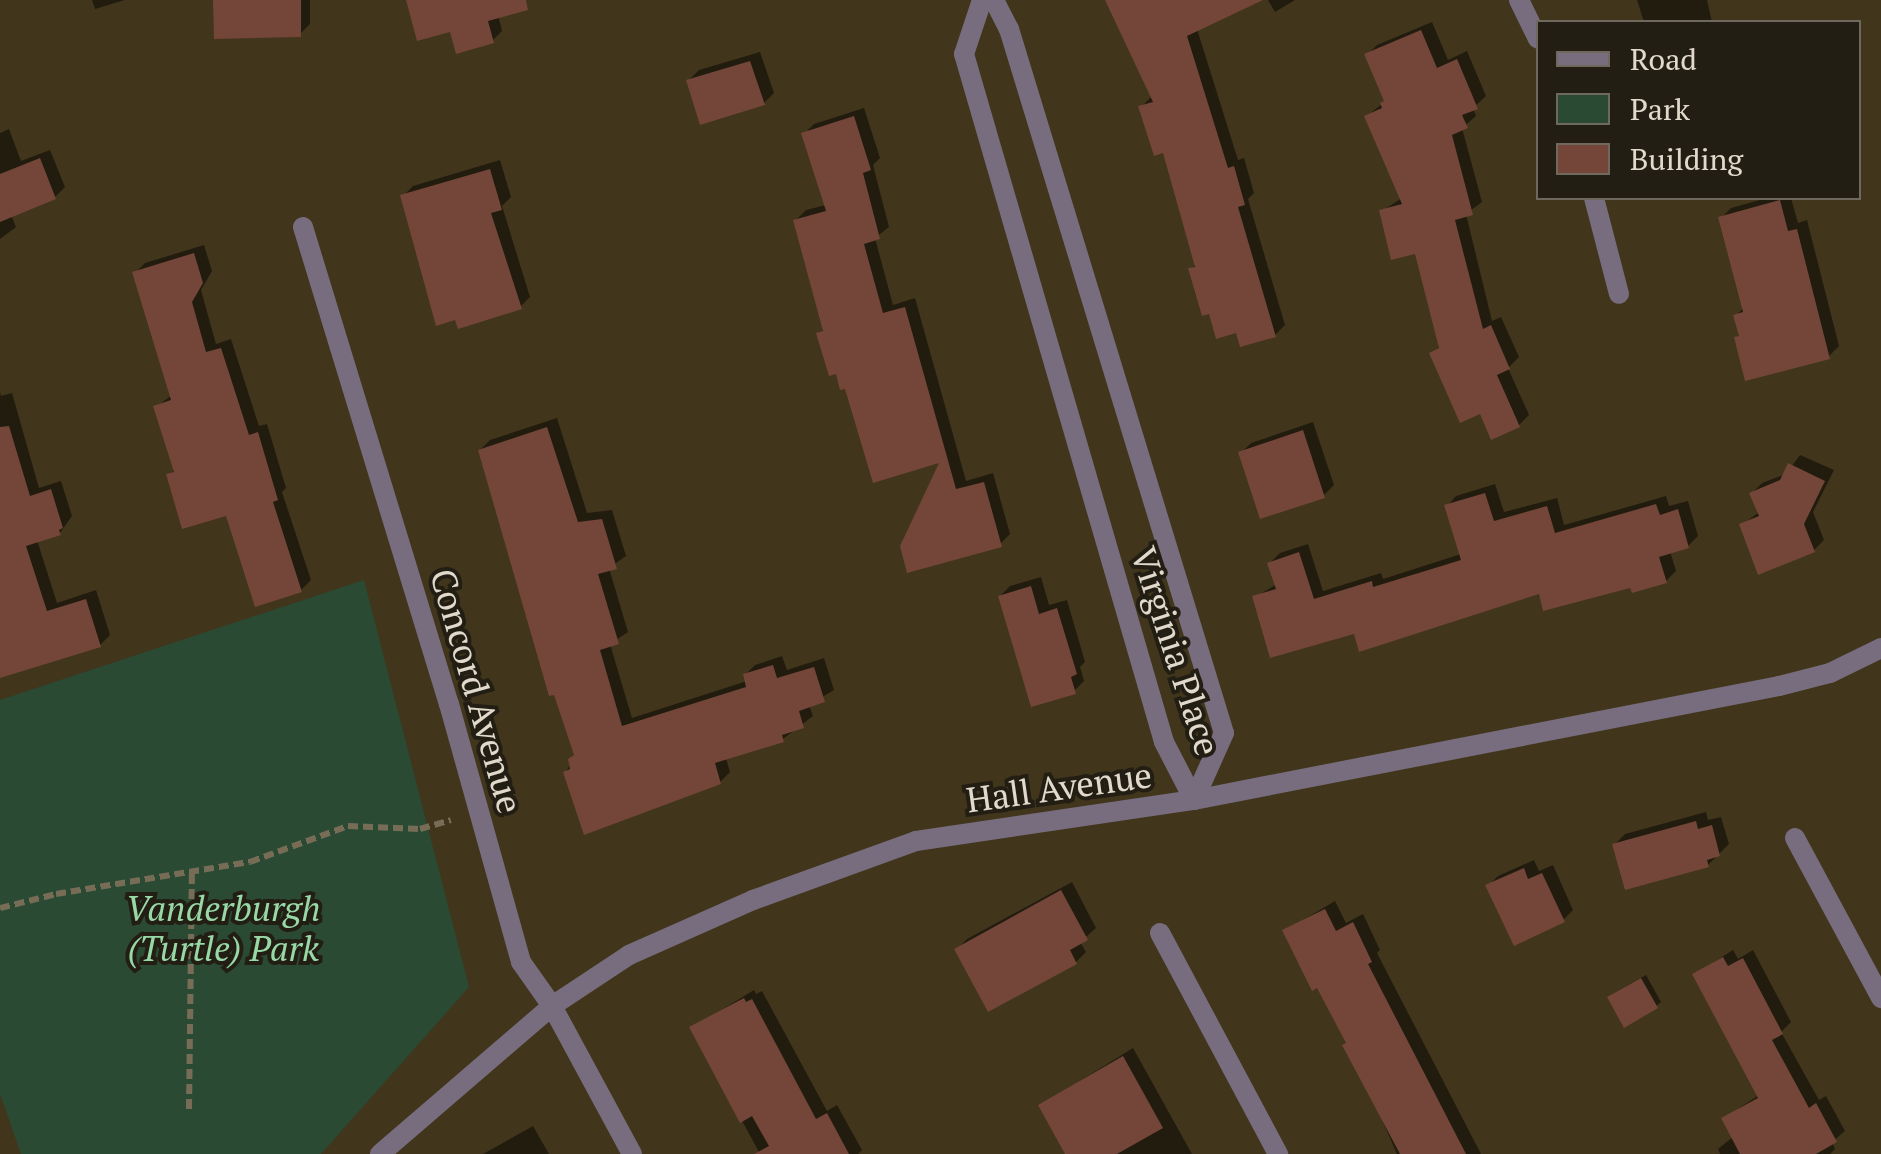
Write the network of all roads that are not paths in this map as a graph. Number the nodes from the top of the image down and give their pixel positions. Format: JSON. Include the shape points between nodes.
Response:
{"nodes":[{"id":1,"x":982,"y":0,"type":"edge"},
{"id":2,"x":994,"y":0,"type":"edge"},
{"id":3,"x":1519,"y":0,"type":"edge"},
{"id":4,"x":1536,"y":35,"type":"edge"},
{"id":5,"x":1595,"y":200,"type":"edge"},
{"id":6,"x":303,"y":227,"type":"dead end"},
{"id":7,"x":1620,"y":294,"type":"dead end"},
{"id":8,"x":1881,"y":648,"type":"edge"},
{"id":9,"x":1194,"y":800,"type":"junction"},
{"id":10,"x":1796,"y":838,"type":"dead end"},
{"id":11,"x":1160,"y":933,"type":"dead end"},
{"id":12,"x":1881,"y":998,"type":"edge"},
{"id":13,"x":552,"y":1006,"type":"junction"},
{"id":14,"x":380,"y":1154,"type":"edge"},
{"id":15,"x":632,"y":1154,"type":"edge"},
{"id":16,"x":1278,"y":1154,"type":"edge"}],
"edges":[{"from":1,"to":9,"type":"street","name":"Virginia Place","via":[[964,54],[1164,742]]},
{"from":2,"to":9,"type":"street","name":"Virginia Place","via":[[1010,29],[1224,732]]},
{"from":3,"to":4,"type":"street"},
{"from":5,"to":7,"type":"street"},
{"from":6,"to":13,"type":"street","name":"Concord Avenue","via":[[521,962]]},
{"from":8,"to":9,"type":"street","name":"Hall Avenue","via":[[1830,673],[1779,686]]},
{"from":9,"to":13,"type":"street","name":"Hall Avenue","via":[[916,841],[753,900],[629,955]]},
{"from":10,"to":12,"type":"street"},
{"from":11,"to":16,"type":"street"},
{"from":13,"to":14,"type":"street","name":"Hall Avenue"},
{"from":13,"to":15,"type":"street","name":"Concord Avenue"}]}
